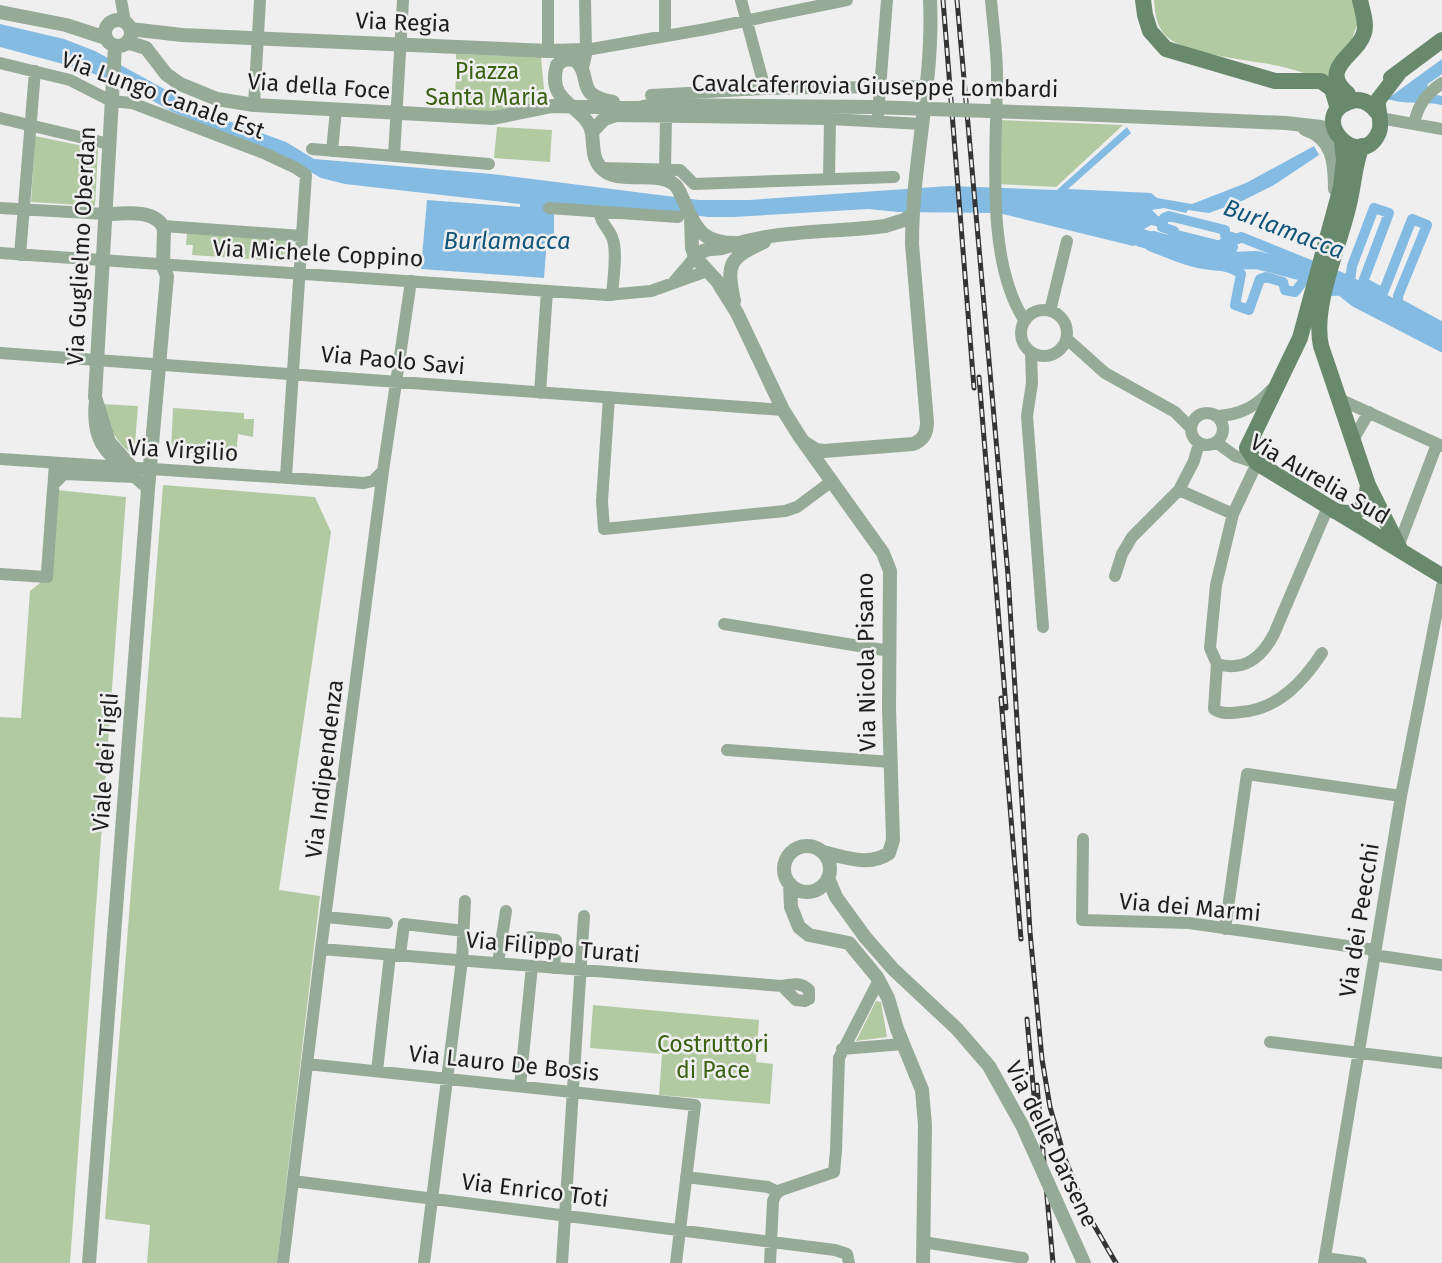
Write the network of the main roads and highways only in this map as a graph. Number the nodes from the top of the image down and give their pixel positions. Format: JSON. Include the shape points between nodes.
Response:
{"nodes":[{"id":1,"x":1143,"y":0,"type":"edge"},
{"id":2,"x":1360,"y":0,"type":"edge"},
{"id":3,"x":1442,"y":40,"type":"edge"},
{"id":4,"x":1398,"y":74,"type":"junction"},
{"id":5,"x":1360,"y":100,"type":"junction"},
{"id":6,"x":1378,"y":121,"type":"junction"},
{"id":7,"x":1338,"y":125,"type":"junction"},
{"id":8,"x":1362,"y":146,"type":"junction"},
{"id":9,"x":1327,"y":262,"type":"junction"},
{"id":10,"x":1318,"y":295,"type":"junction"},
{"id":11,"x":1368,"y":485,"type":"junction"},
{"id":12,"x":1330,"y":509,"type":"junction"},
{"id":13,"x":1400,"y":550,"type":"junction"},
{"id":14,"x":1442,"y":576,"type":"edge"}],
"edges":[{"from":1,"to":7,"type":"main road","via":[[1150,31],[1166,49],[1275,81],[1321,81],[1336,97]]},
{"from":2,"to":5,"type":"main road","via":[[1364,34],[1341,62],[1337,75],[1342,88]]},
{"from":3,"to":4,"type":"main road"},
{"from":4,"to":5,"type":"main road"},
{"from":4,"to":6,"type":"main road","via":[[1381,94]]},
{"from":5,"to":6,"type":"main road","via":[[1371,105]]},
{"from":5,"to":7,"type":"main road","via":[[1348,102]]},
{"from":6,"to":8,"type":"main road","via":[[1368,144]]},
{"from":7,"to":8,"type":"main road","via":[[1355,147]]},
{"from":7,"to":9,"type":"main road","via":[[1344,168]]},
{"from":8,"to":9,"type":"main road"},
{"from":9,"to":10,"type":"main road"},
{"from":10,"to":11,"type":"main road","name":"Via Aurelia Sud","via":[[1319,339]]},
{"from":10,"to":12,"type":"main road","name":"Via Aurelia Sud","via":[[1247,447],[1257,463]]},
{"from":11,"to":12,"type":"main road","via":[[1361,510]]},
{"from":11,"to":13,"type":"main road","name":"Via Aurelia Sud"},
{"from":12,"to":13,"type":"main road","name":"Via Aurelia Sud"},
{"from":13,"to":14,"type":"main road","name":"Via Aurelia Sud"}]}
